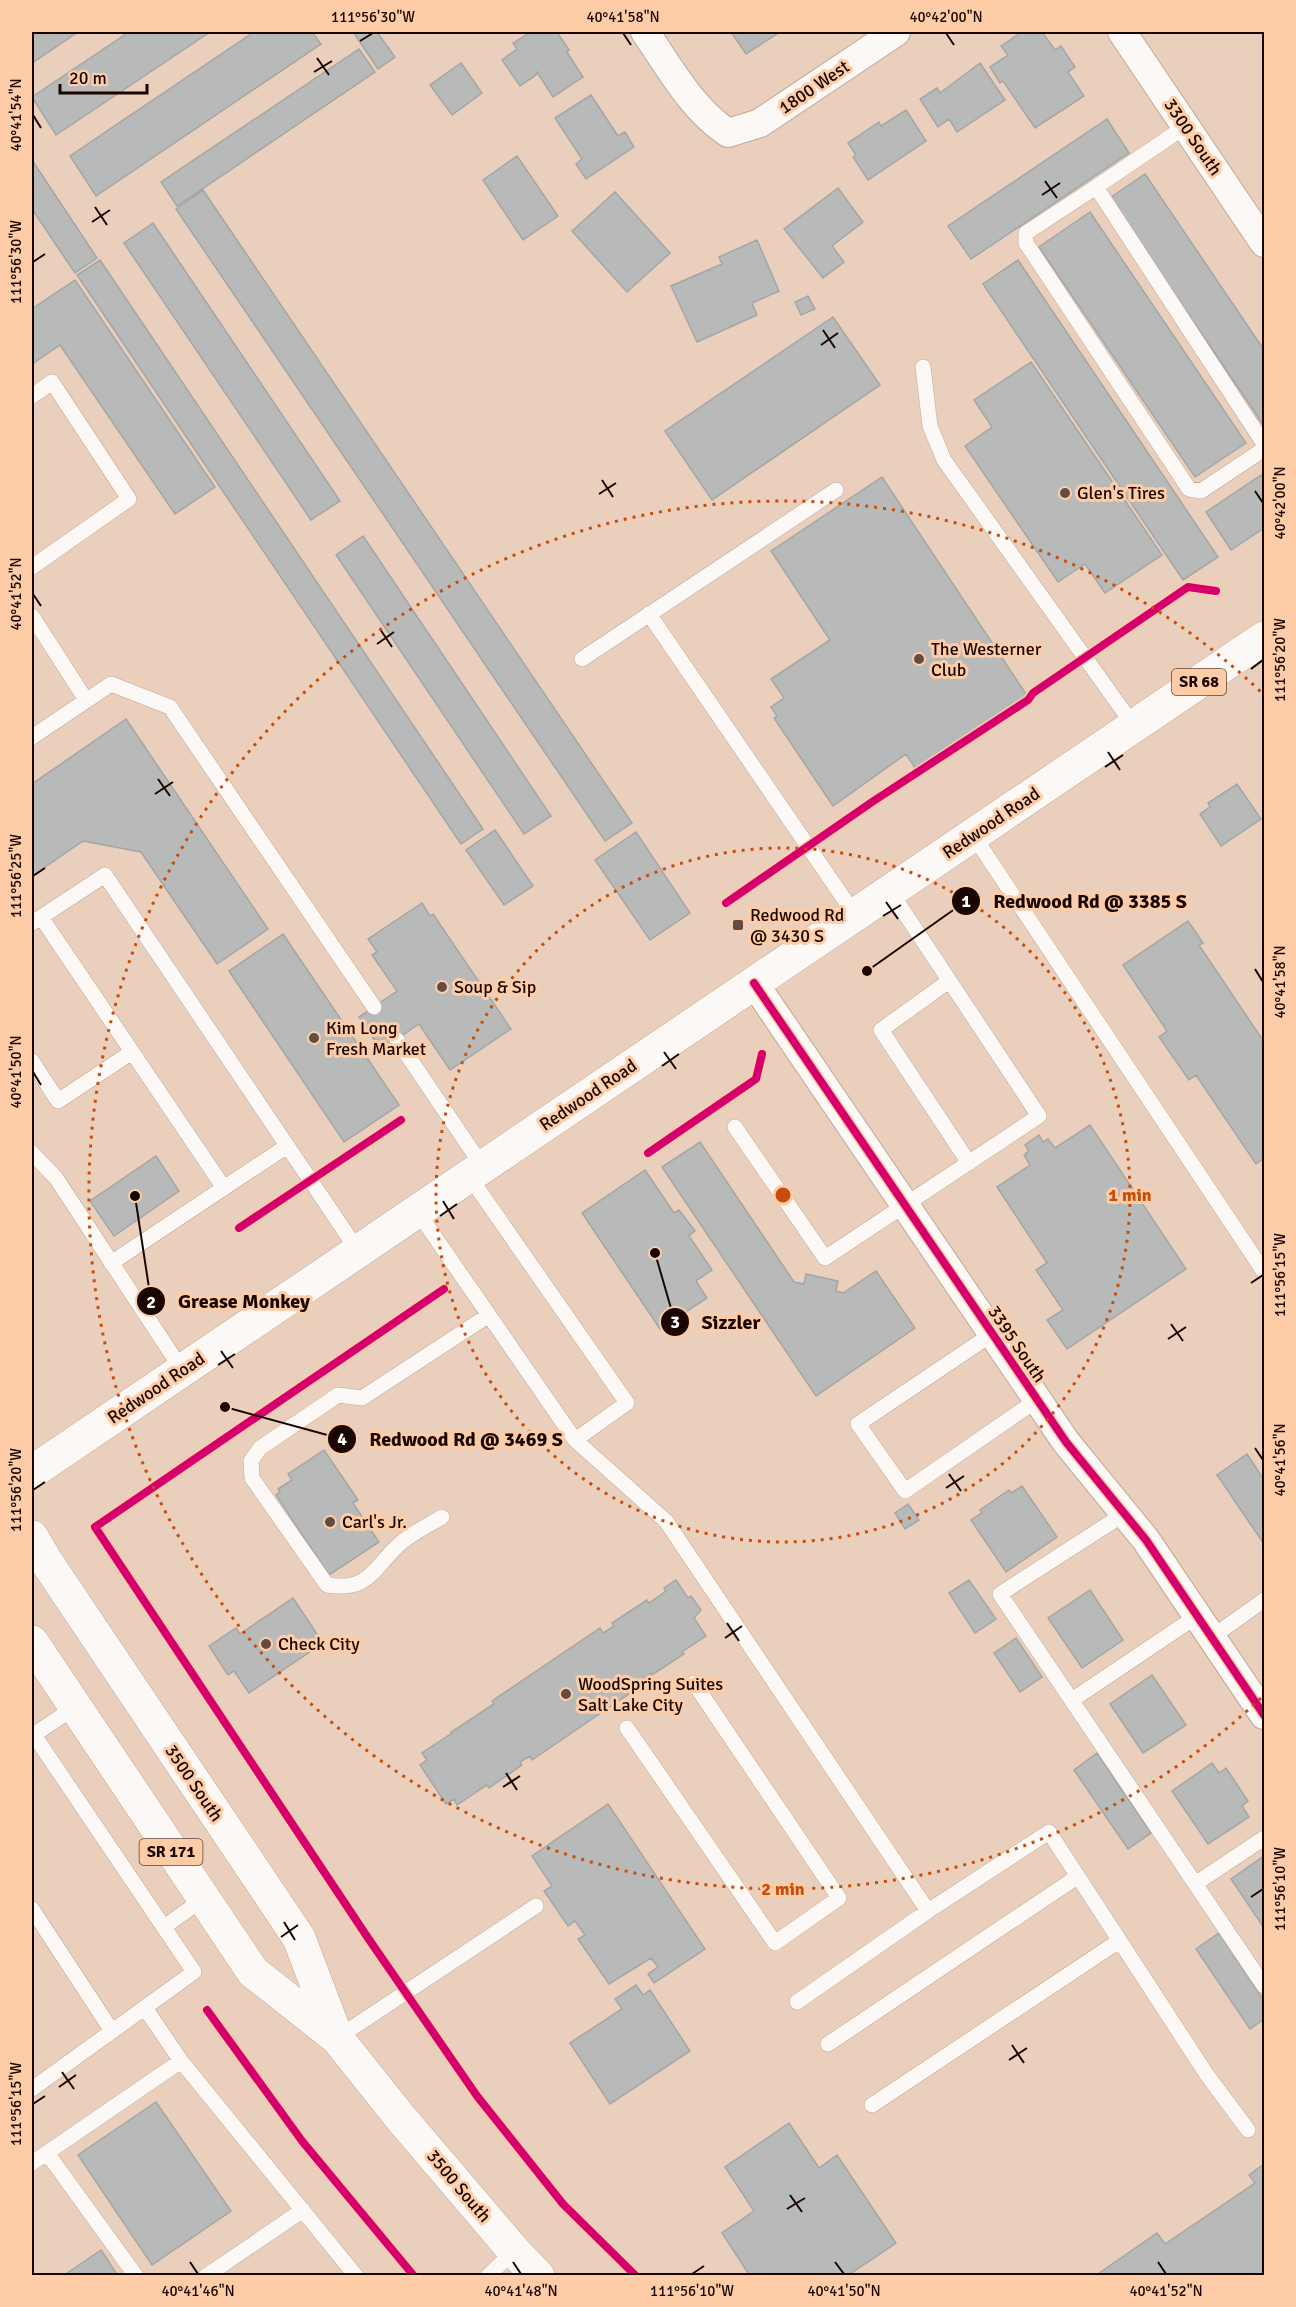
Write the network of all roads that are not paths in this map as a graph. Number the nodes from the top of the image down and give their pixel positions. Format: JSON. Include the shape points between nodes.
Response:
{"nodes":[{"id":1,"x":645,"y":32,"type":"edge"},
{"id":2,"x":896,"y":32,"type":"edge"},
{"id":3,"x":1122,"y":32,"type":"edge"},
{"id":4,"x":1186,"y":126,"type":"junction"},
{"id":5,"x":1096,"y":187,"type":"junction"},
{"id":6,"x":1264,"y":243,"type":"edge"},
{"id":7,"x":923,"y":367,"type":"dead end"},
{"id":8,"x":32,"y":396,"type":"edge"},
{"id":9,"x":1264,"y":447,"type":"edge"},
{"id":10,"x":836,"y":490,"type":"dead end"},
{"id":11,"x":32,"y":567,"type":"edge"},
{"id":12,"x":649,"y":614,"type":"junction"},
{"id":13,"x":32,"y":616,"type":"edge"},
{"id":14,"x":1264,"y":638,"type":"edge"},
{"id":15,"x":582,"y":659,"type":"dead end"},
{"id":16,"x":86,"y":700,"type":"junction"},
{"id":17,"x":1134,"y":726,"type":"junction"},
{"id":18,"x":32,"y":737,"type":"edge"},
{"id":19,"x":973,"y":835,"type":"junction"},
{"id":20,"x":890,"y":891,"type":"junction"},
{"id":21,"x":855,"y":915,"type":"junction"},
{"id":22,"x":36,"y":920,"type":"edge"},
{"id":23,"x":949,"y":981,"type":"junction"},
{"id":24,"x":754,"y":983,"type":"junction"},
{"id":25,"x":375,"y":1007,"type":"dead end"},
{"id":26,"x":397,"y":1040,"type":"dead end"},
{"id":27,"x":132,"y":1052,"type":"junction"},
{"id":28,"x":32,"y":1061,"type":"edge"},
{"id":29,"x":735,"y":1127,"type":"dead end"},
{"id":30,"x":287,"y":1146,"type":"junction"},
{"id":31,"x":32,"y":1153,"type":"edge"},
{"id":32,"x":969,"y":1163,"type":"junction"},
{"id":33,"x":476,"y":1171,"type":"junction"},
{"id":34,"x":224,"y":1188,"type":"junction"},
{"id":35,"x":905,"y":1205,"type":"junction"},
{"id":36,"x":417,"y":1211,"type":"junction"},
{"id":37,"x":358,"y":1251,"type":"junction"},
{"id":38,"x":111,"y":1263,"type":"junction"},
{"id":39,"x":1264,"y":1272,"type":"edge"},
{"id":40,"x":489,"y":1316,"type":"junction"},
{"id":41,"x":992,"y":1334,"type":"junction"},
{"id":42,"x":183,"y":1370,"type":"junction"},
{"id":43,"x":1037,"y":1400,"type":"junction"},
{"id":44,"x":575,"y":1440,"type":"junction"},
{"id":45,"x":32,"y":1472,"type":"edge"},
{"id":46,"x":1124,"y":1514,"type":"junction"},
{"id":47,"x":442,"y":1517,"type":"dead end"},
{"id":48,"x":32,"y":1537,"type":"edge"},
{"id":49,"x":1264,"y":1600,"type":"edge"},
{"id":50,"x":1204,"y":1627,"type":"junction"},
{"id":51,"x":32,"y":1642,"type":"edge"},
{"id":52,"x":694,"y":1683,"type":"dead end"},
{"id":53,"x":1072,"y":1700,"type":"junction"},
{"id":54,"x":75,"y":1707,"type":"junction"},
{"id":55,"x":1264,"y":1715,"type":"edge"},
{"id":56,"x":627,"y":1728,"type":"dead end"},
{"id":57,"x":33,"y":1736,"type":"edge"},
{"id":58,"x":1264,"y":1838,"type":"edge"},
{"id":59,"x":1077,"y":1877,"type":"junction"},
{"id":60,"x":1196,"y":1884,"type":"junction"},
{"id":61,"x":203,"y":1899,"type":"junction"},
{"id":62,"x":536,"y":1906,"type":"dead end"},
{"id":63,"x":32,"y":1909,"type":"edge"},
{"id":64,"x":928,"y":1911,"type":"junction"},
{"id":65,"x":164,"y":1927,"type":"junction"},
{"id":66,"x":1119,"y":1941,"type":"junction"},
{"id":67,"x":1264,"y":1986,"type":"edge"},
{"id":68,"x":797,"y":2002,"type":"dead end"},
{"id":69,"x":145,"y":2008,"type":"junction"},
{"id":70,"x":112,"y":2031,"type":"junction"},
{"id":71,"x":337,"y":2038,"type":"junction"},
{"id":72,"x":828,"y":2044,"type":"dead end"},
{"id":73,"x":181,"y":2061,"type":"junction"},
{"id":74,"x":32,"y":2089,"type":"edge"},
{"id":75,"x":872,"y":2105,"type":"dead end"},
{"id":76,"x":1248,"y":2130,"type":"dead end"},
{"id":77,"x":47,"y":2153,"type":"junction"},
{"id":78,"x":32,"y":2163,"type":"edge"},
{"id":79,"x":303,"y":2210,"type":"junction"},
{"id":80,"x":514,"y":2251,"type":"junction"},
{"id":81,"x":136,"y":2276,"type":"edge"},
{"id":82,"x":206,"y":2276,"type":"edge"},
{"id":83,"x":356,"y":2276,"type":"edge"},
{"id":84,"x":488,"y":2276,"type":"edge"},
{"id":85,"x":538,"y":2276,"type":"edge"}],
"edges":[{"from":1,"to":2,"type":"street","name":"1800 West","via":[[693,102],[728,133],[760,123]]},
{"from":3,"to":4,"type":"street","name":"3300 South"},
{"from":4,"to":5,"type":"lane"},
{"from":4,"to":6,"type":"street","name":"3300 South"},
{"from":5,"to":9,"type":"lane"},
{"from":5,"to":9,"type":"lane","via":[[1026,233],[1026,243],[1189,489],[1202,491]]},
{"from":7,"to":17,"type":"lane","via":[[930,426],[944,460]]},
{"from":8,"to":11,"type":"lane","via":[[51,382],[129,499]]},
{"from":10,"to":12,"type":"lane"},
{"from":12,"to":15,"type":"lane"},
{"from":12,"to":21,"type":"lane"},
{"from":13,"to":16,"type":"lane"},
{"from":14,"to":17,"type":"main road","name":"Redwood Road","number":"SR 68"},
{"from":16,"to":18,"type":"lane"},
{"from":16,"to":25,"type":"lane","via":[[111,684],[170,707]]},
{"from":17,"to":19,"type":"main road","name":"Redwood Road","number":"SR 68"},
{"from":19,"to":20,"type":"main road","name":"Redwood Road","number":"SR 68"},
{"from":19,"to":39,"type":"lane"},
{"from":20,"to":21,"type":"main road","name":"Redwood Road","number":"SR 68"},
{"from":20,"to":23,"type":"lane"},
{"from":21,"to":24,"type":"main road","name":"Redwood Road","number":"SR 68"},
{"from":22,"to":27,"type":"lane"},
{"from":22,"to":30,"type":"lane","via":[[105,874]]},
{"from":23,"to":32,"type":"lane","via":[[881,1030]]},
{"from":23,"to":32,"type":"lane","via":[[1039,1116]]},
{"from":24,"to":33,"type":"main road","name":"Redwood Road","number":"SR 68"},
{"from":24,"to":35,"type":"street","name":"3395 South"},
{"from":26,"to":33,"type":"lane"},
{"from":27,"to":28,"type":"lane","via":[[58,1101]]},
{"from":27,"to":34,"type":"lane"},
{"from":29,"to":35,"type":"lane","via":[[825,1258]]},
{"from":30,"to":34,"type":"lane"},
{"from":30,"to":37,"type":"lane"},
{"from":31,"to":38,"type":"lane","via":[[56,1179]]},
{"from":32,"to":35,"type":"lane"},
{"from":33,"to":36,"type":"main road","name":"Redwood Road","number":"SR 68"},
{"from":33,"to":44,"type":"lane","via":[[627,1403]]},
{"from":34,"to":38,"type":"lane"},
{"from":35,"to":41,"type":"street","name":"3395 South"},
{"from":36,"to":37,"type":"main road","name":"Redwood Road","number":"SR 68"},
{"from":36,"to":40,"type":"lane"},
{"from":37,"to":42,"type":"main road","name":"Redwood Road","number":"SR 68"},
{"from":38,"to":42,"type":"lane"},
{"from":40,"to":44,"type":"lane"},
{"from":40,"to":47,"type":"lane","via":[[362,1398],[338,1395],[260,1448],[251,1461],[252,1478],[327,1585],[344,1588],[360,1584],[402,1542]]},
{"from":41,"to":43,"type":"street","name":"3395 South"},
{"from":41,"to":43,"type":"lane","via":[[858,1424],[906,1491]]},
{"from":42,"to":45,"type":"main road","name":"Redwood Road","number":"SR 68"},
{"from":43,"to":46,"type":"street","name":"3395 South","via":[[1065,1442]]},
{"from":44,"to":64,"type":"lane","via":[[666,1521]]},
{"from":46,"to":50,"type":"street","name":"3395 South"},
{"from":46,"to":53,"type":"lane","via":[[1000,1594]]},
{"from":48,"to":71,"type":"main road","name":"3500 South","number":"SR 171","via":[[299,1938]]},
{"from":49,"to":50,"type":"lane"},
{"from":50,"to":53,"type":"lane"},
{"from":50,"to":55,"type":"street","name":"3395 South"},
{"from":51,"to":54,"type":"main road","name":"3500 South","number":"SR 171"},
{"from":52,"to":56,"type":"lane","via":[[839,1898],[775,1943]]},
{"from":53,"to":60,"type":"lane"},
{"from":54,"to":57,"type":"lane"},
{"from":54,"to":61,"type":"main road","name":"3500 South","number":"SR 171"},
{"from":57,"to":65,"type":"lane"},
{"from":58,"to":60,"type":"lane"},
{"from":59,"to":64,"type":"lane","via":[[1048,1832]]},
{"from":59,"to":66,"type":"lane"},
{"from":59,"to":72,"type":"lane"},
{"from":60,"to":67,"type":"lane"},
{"from":61,"to":65,"type":"lane"},
{"from":61,"to":71,"type":"main road","name":"3500 South","number":"SR 171","via":[[253,1971]]},
{"from":62,"to":71,"type":"lane"},
{"from":63,"to":70,"type":"lane"},
{"from":64,"to":68,"type":"lane"},
{"from":65,"to":69,"type":"lane","via":[[194,1972]]},
{"from":66,"to":75,"type":"lane"},
{"from":66,"to":76,"type":"lane"},
{"from":69,"to":70,"type":"lane"},
{"from":69,"to":73,"type":"lane"},
{"from":70,"to":74,"type":"lane"},
{"from":71,"to":80,"type":"main road","name":"3500 South","number":"SR 171"},
{"from":73,"to":77,"type":"lane"},
{"from":73,"to":79,"type":"lane"},
{"from":77,"to":78,"type":"lane"},
{"from":77,"to":81,"type":"lane"},
{"from":79,"to":82,"type":"lane"},
{"from":79,"to":83,"type":"lane"},
{"from":80,"to":84,"type":"lane"},
{"from":80,"to":85,"type":"main road","name":"3500 South","number":"SR 171"}]}
